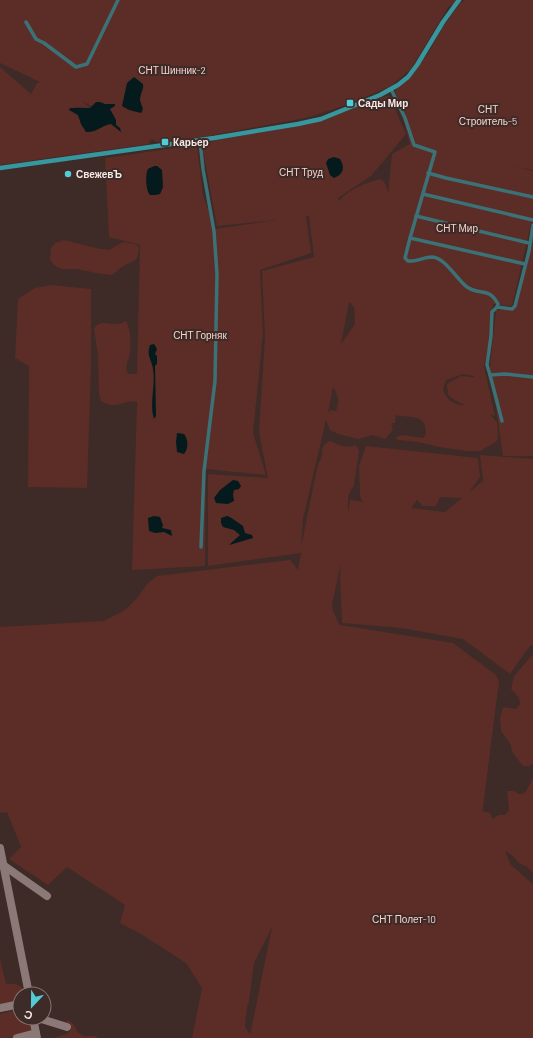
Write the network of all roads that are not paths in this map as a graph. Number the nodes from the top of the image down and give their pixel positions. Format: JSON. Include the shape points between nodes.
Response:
{"nodes":[{"id":1,"x":118,"y":0,"type":"edge"},
{"id":2,"x":460,"y":0,"type":"edge"},
{"id":3,"x":26,"y":22,"type":"dead end"},
{"id":4,"x":391,"y":89,"type":"junction"},
{"id":5,"x":200,"y":141,"type":"junction"},
{"id":6,"x":0,"y":168,"type":"edge"},
{"id":7,"x":428,"y":173,"type":"junction"},
{"id":8,"x":423,"y":194,"type":"junction"},
{"id":9,"x":533,"y":197,"type":"edge"},
{"id":10,"x":416,"y":216,"type":"junction"},
{"id":11,"x":533,"y":220,"type":"edge"},
{"id":12,"x":533,"y":225,"type":"edge"},
{"id":13,"x":410,"y":238,"type":"junction"},
{"id":14,"x":530,"y":243,"type":"junction"},
{"id":15,"x":531,"y":251,"type":"edge"},
{"id":16,"x":525,"y":264,"type":"junction"},
{"id":17,"x":497,"y":308,"type":"junction"},
{"id":18,"x":490,"y":375,"type":"junction"},
{"id":19,"x":533,"y":377,"type":"edge"},
{"id":20,"x":502,"y":421,"type":"dead end"},
{"id":21,"x":201,"y":547,"type":"dead end"}],
"edges":[{"from":1,"to":3,"type":"street","via":[[87,64],[76,67],[36,39]]},
{"from":2,"to":4,"type":"street","via":[[442,22],[413,71]]},
{"from":4,"to":5,"type":"street","via":[[310,122]]},
{"from":4,"to":7,"type":"street","via":[[414,145],[435,152]]},
{"from":5,"to":6,"type":"street"},
{"from":5,"to":21,"type":"street","via":[[212,217],[217,274],[215,381],[204,472]]},
{"from":7,"to":8,"type":"street"},
{"from":7,"to":9,"type":"street"},
{"from":8,"to":10,"type":"street"},
{"from":8,"to":11,"type":"street"},
{"from":10,"to":13,"type":"street"},
{"from":10,"to":14,"type":"street"},
{"from":12,"to":14,"type":"street"},
{"from":13,"to":16,"type":"street"},
{"from":13,"to":17,"type":"street","via":[[405,258],[408,261],[432,257],[440,260],[469,288],[489,293],[494,297],[498,304]]},
{"from":14,"to":15,"type":"street"},
{"from":15,"to":16,"type":"street"},
{"from":16,"to":17,"type":"street","via":[[515,306],[512,309]]},
{"from":17,"to":18,"type":"street","via":[[492,312],[487,365]]},
{"from":18,"to":19,"type":"street"},
{"from":18,"to":20,"type":"street"}]}
